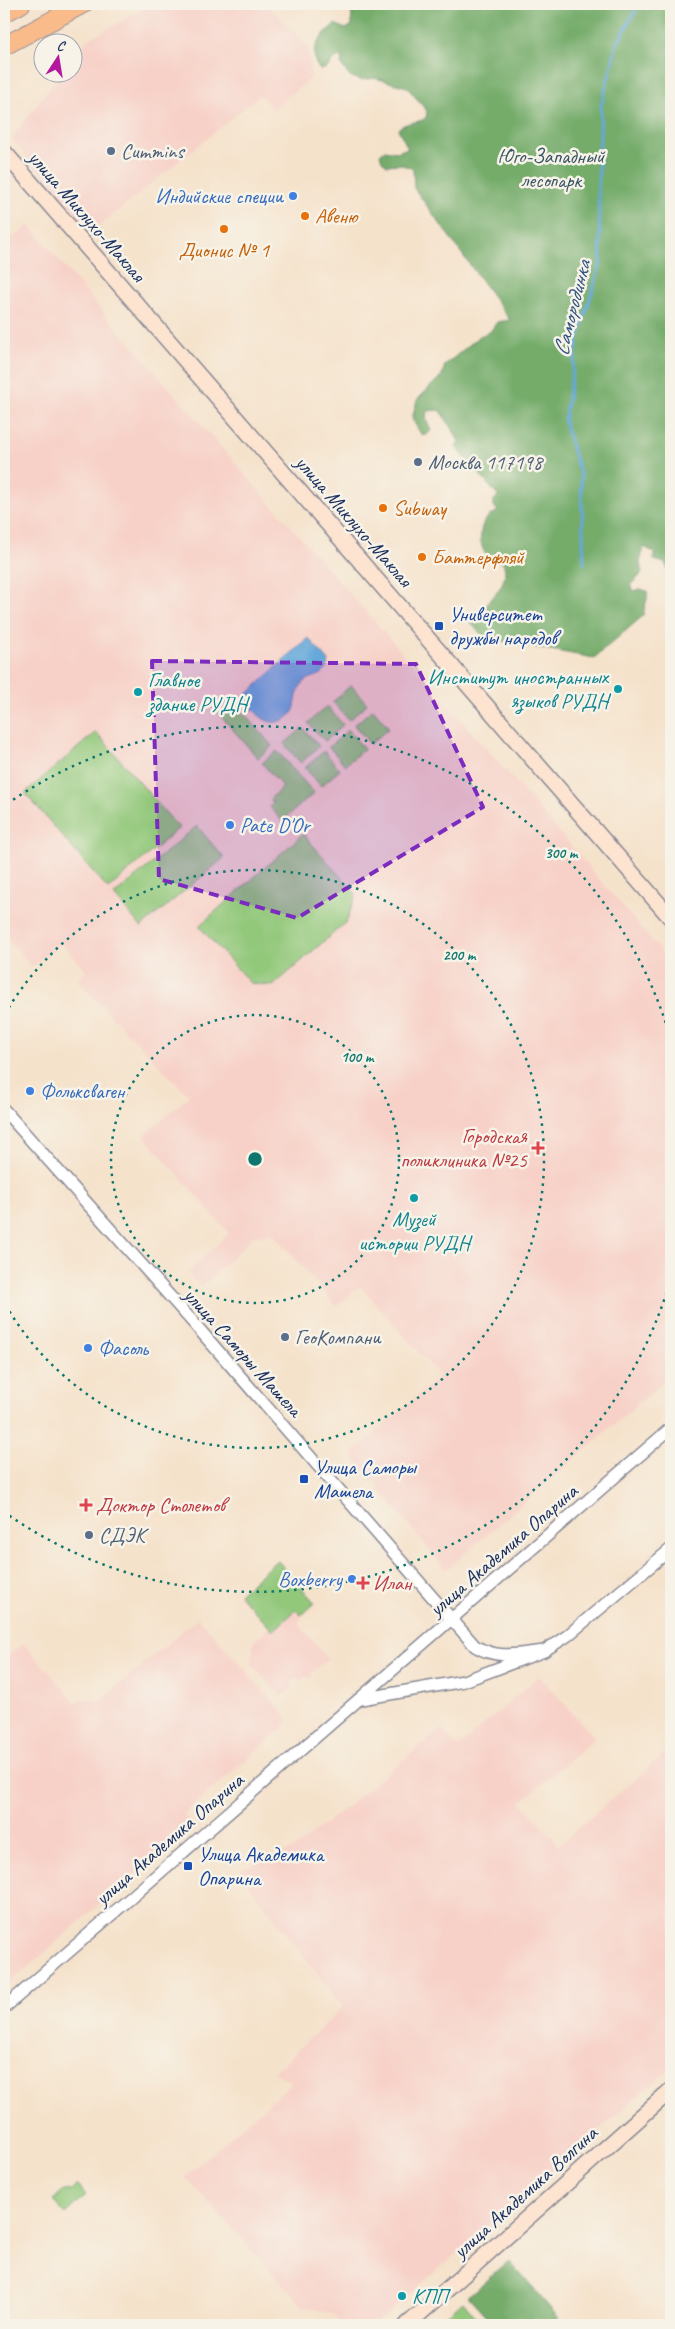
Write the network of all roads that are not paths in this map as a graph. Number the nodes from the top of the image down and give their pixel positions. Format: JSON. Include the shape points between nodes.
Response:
{"nodes":[{"id":1,"x":21,"y":4,"type":"edge"},
{"id":2,"x":84,"y":4,"type":"edge"},
{"id":3,"x":4,"y":13,"type":"edge"},
{"id":4,"x":4,"y":46,"type":"edge"},
{"id":5,"x":4,"y":152,"type":"edge"},
{"id":6,"x":671,"y":918,"type":"edge"},
{"id":7,"x":4,"y":1110,"type":"edge"},
{"id":8,"x":671,"y":1428,"type":"edge"},
{"id":9,"x":671,"y":1549,"type":"edge"},
{"id":10,"x":452,"y":1619,"type":"junction"},
{"id":11,"x":544,"y":1651,"type":"junction"},
{"id":12,"x":360,"y":1699,"type":"junction"},
{"id":13,"x":4,"y":2008,"type":"edge"},
{"id":14,"x":671,"y":2090,"type":"edge"},
{"id":15,"x":407,"y":2325,"type":"edge"}],
"edges":[{"from":1,"to":3,"type":"main road"},
{"from":2,"to":4,"type":"main road"},
{"from":5,"to":6,"type":"main road","name":"улица Миклухо-Маклая"},
{"from":7,"to":10,"type":"street","name":"улица Саморы Машела"},
{"from":8,"to":10,"type":"street","name":"улица Академика Опарина"},
{"from":9,"to":11,"type":"street","via":[[567,1636]]},
{"from":10,"to":11,"type":"street","name":"улица Саморы Машела","via":[[475,1646],[487,1653],[500,1656]]},
{"from":10,"to":12,"type":"street","name":"улица Академика Опарина"},
{"from":11,"to":12,"type":"street","via":[[464,1681]]},
{"from":12,"to":13,"type":"street","name":"улица Академика Опарина"},
{"from":14,"to":15,"type":"main road","name":"улица Академика Волгина"}]}
